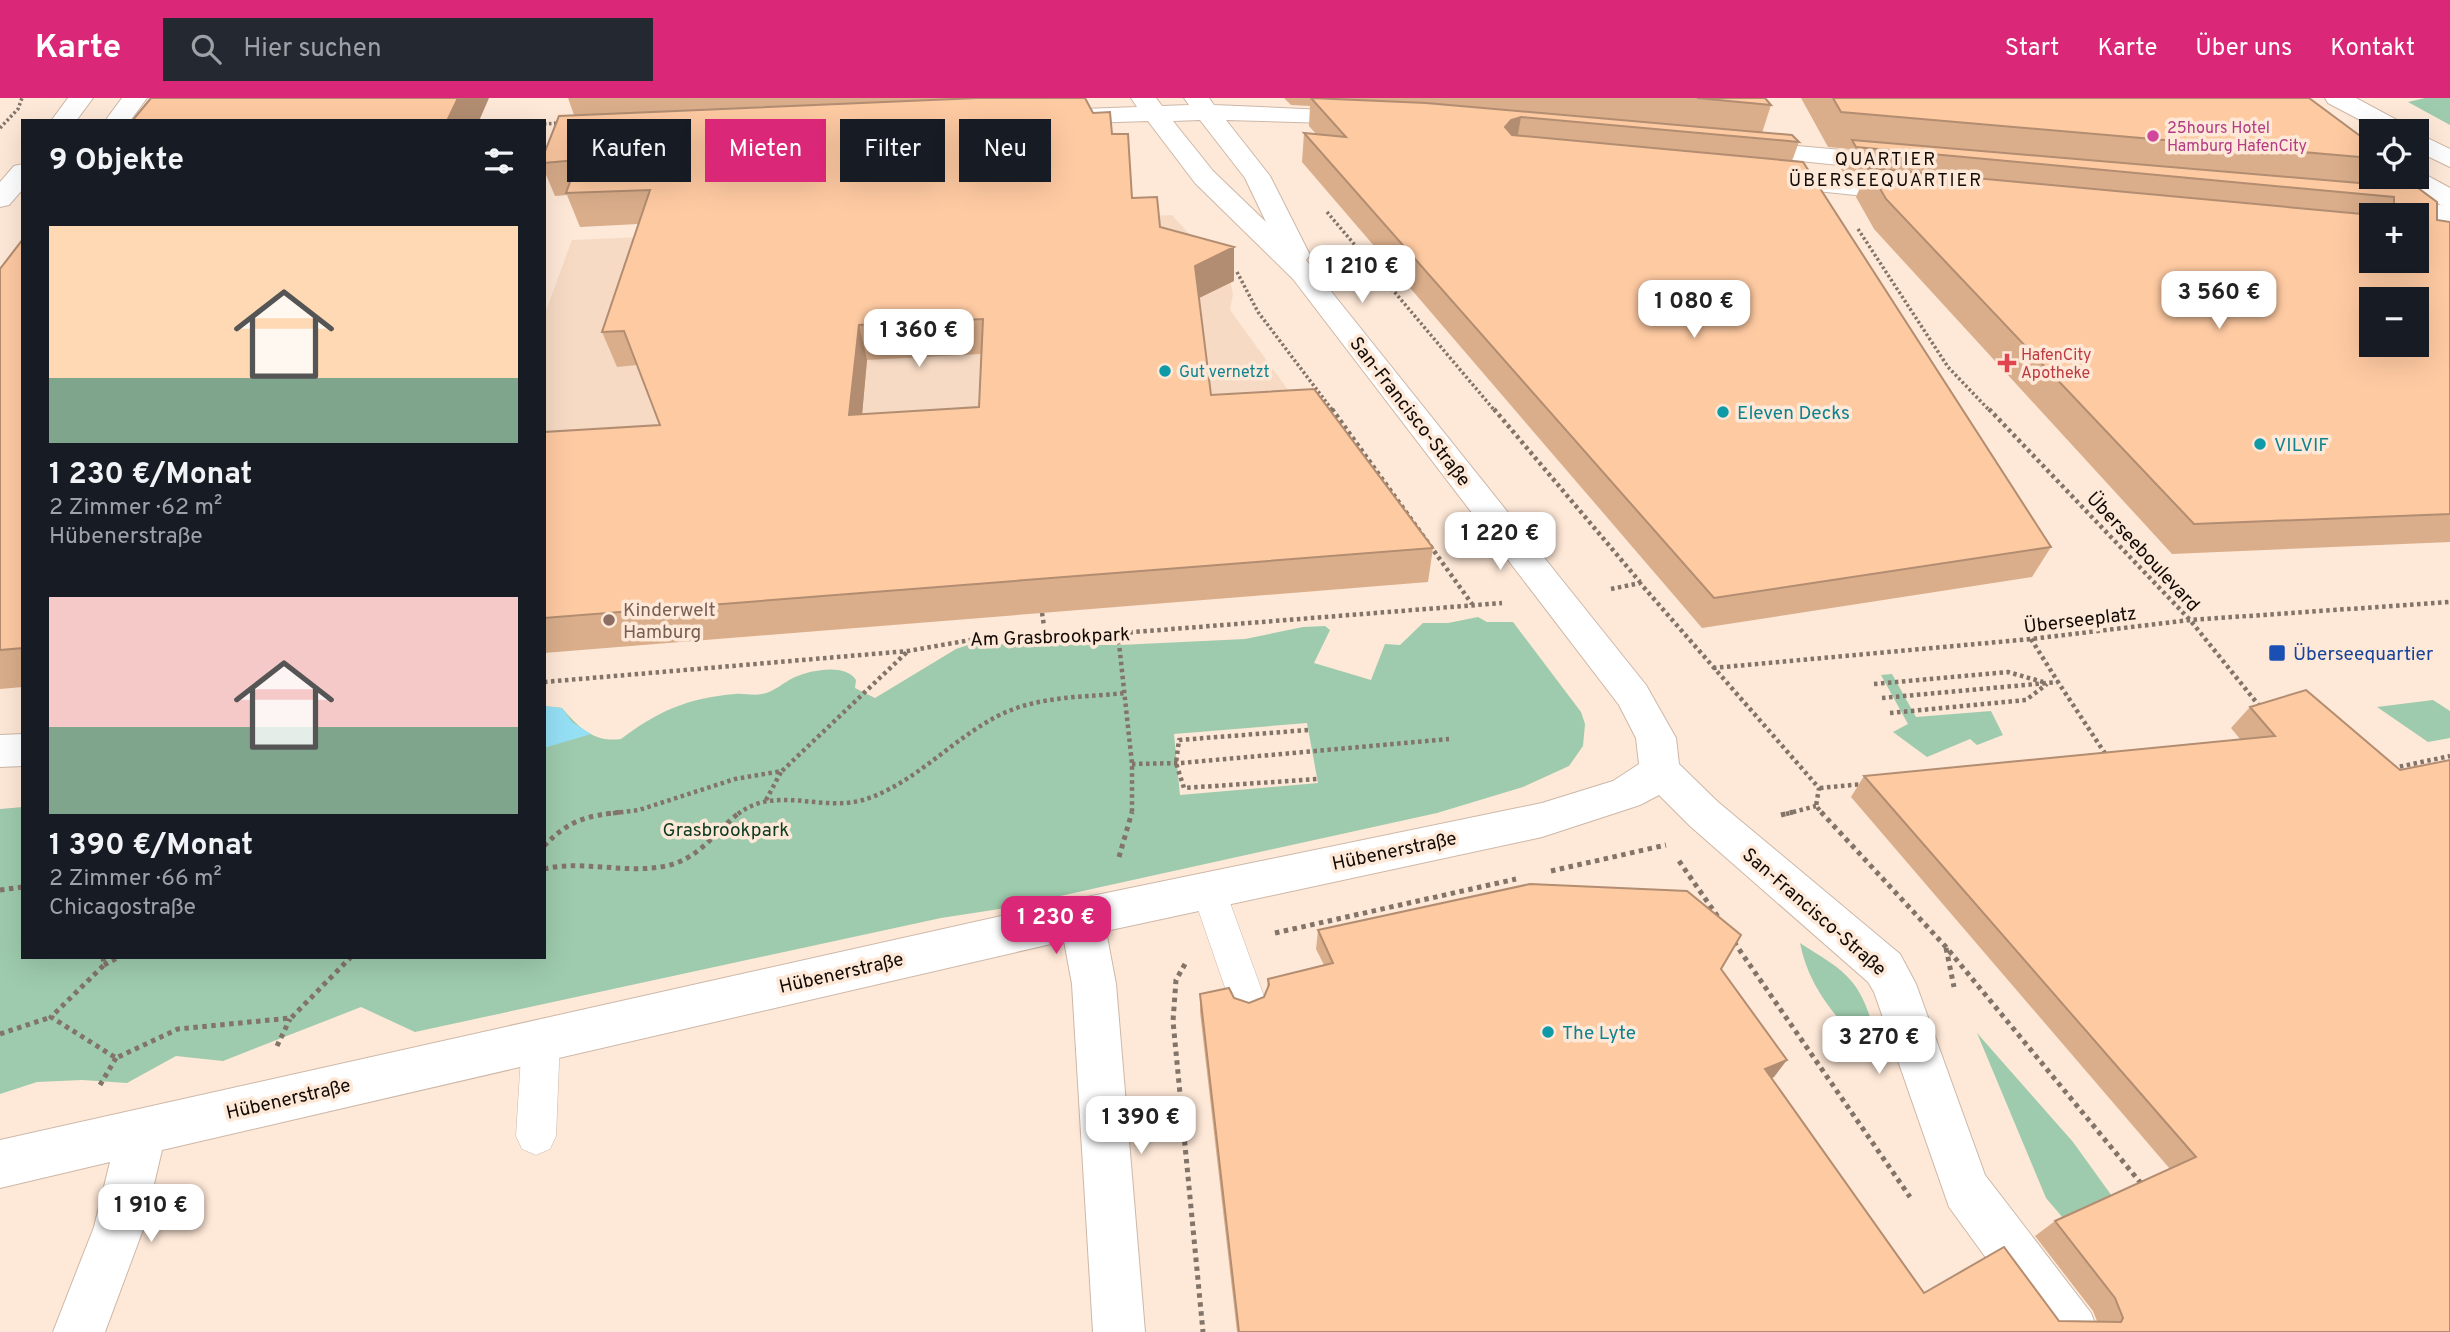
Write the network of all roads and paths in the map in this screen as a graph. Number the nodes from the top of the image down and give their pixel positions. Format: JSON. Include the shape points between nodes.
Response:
{"nodes":[{"id":1,"x":22,"y":98,"type":"edge"},
{"id":2,"x":81,"y":98,"type":"edge"},
{"id":3,"x":135,"y":98,"type":"edge"},
{"id":4,"x":2337,"y":98,"type":"edge"},
{"id":5,"x":1155,"y":112,"type":"edge"},
{"id":6,"x":1208,"y":113,"type":"edge"},
{"id":7,"x":65,"y":119,"type":"edge"},
{"id":8,"x":119,"y":119,"type":"edge"},
{"id":9,"x":1051,"y":119,"type":"edge"},
{"id":10,"x":1388,"y":119,"type":"edge"},
{"id":11,"x":2376,"y":119,"type":"edge"},
{"id":12,"x":567,"y":122,"type":"edge"},
{"id":13,"x":546,"y":124,"type":"edge"},
{"id":14,"x":0,"y":128,"type":"edge"},
{"id":15,"x":1365,"y":142,"type":"edge"},
{"id":16,"x":1713,"y":147,"type":"edge"},
{"id":17,"x":2429,"y":148,"type":"edge"},
{"id":18,"x":2450,"y":159,"type":"edge"},
{"id":19,"x":1918,"y":165,"type":"edge"},
{"id":20,"x":21,"y":174,"type":"edge"},
{"id":21,"x":1747,"y":178,"type":"edge"},
{"id":22,"x":2429,"y":187,"type":"edge"},
{"id":23,"x":1938,"y":195,"type":"edge"},
{"id":24,"x":0,"y":199,"type":"edge"},
{"id":25,"x":2450,"y":199,"type":"edge"},
{"id":26,"x":1322,"y":207,"type":"dead end"},
{"id":27,"x":2429,"y":212,"type":"edge"},
{"id":28,"x":2450,"y":214,"type":"edge"},
{"id":29,"x":1853,"y":222,"type":"dead end"},
{"id":30,"x":1230,"y":263,"type":"dead end"},
{"id":31,"x":1303,"y":273,"type":"junction"},
{"id":32,"x":1407,"y":511,"type":"junction"},
{"id":33,"x":1397,"y":512,"type":"edge"},
{"id":34,"x":1640,"y":583,"type":"junction"},
{"id":35,"x":1557,"y":599,"type":"junction"},
{"id":36,"x":2450,"y":602,"type":"edge"},
{"id":37,"x":1473,"y":605,"type":"junction"},
{"id":38,"x":1042,"y":613,"type":"edge"},
{"id":39,"x":2190,"y":620,"type":"junction"},
{"id":40,"x":1118,"y":634,"type":"junction"},
{"id":41,"x":1046,"y":639,"type":"junction"},
{"id":42,"x":2031,"y":639,"type":"junction"},
{"id":43,"x":908,"y":651,"type":"junction"},
{"id":44,"x":1713,"y":668,"type":"junction"},
{"id":45,"x":2058,"y":681,"type":"junction"},
{"id":46,"x":546,"y":682,"type":"edge"},
{"id":47,"x":2048,"y":683,"type":"junction"},
{"id":48,"x":1874,"y":684,"type":"dead end"},
{"id":49,"x":1126,"y":693,"type":"junction"},
{"id":50,"x":1882,"y":698,"type":"dead end"},
{"id":51,"x":2263,"y":711,"type":"edge"},
{"id":52,"x":1891,"y":713,"type":"dead end"},
{"id":53,"x":1308,"y":730,"type":"dead end"},
{"id":54,"x":1449,"y":739,"type":"dead end"},
{"id":55,"x":21,"y":750,"type":"edge"},
{"id":56,"x":0,"y":751,"type":"edge"},
{"id":57,"x":2450,"y":756,"type":"edge"},
{"id":58,"x":2095,"y":760,"type":"edge"},
{"id":59,"x":1660,"y":762,"type":"junction"},
{"id":60,"x":1176,"y":763,"type":"junction"},
{"id":61,"x":1132,"y":764,"type":"junction"},
{"id":62,"x":2384,"y":769,"type":"edge"},
{"id":63,"x":782,"y":771,"type":"junction"},
{"id":64,"x":1318,"y":779,"type":"dead end"},
{"id":65,"x":1868,"y":783,"type":"edge"},
{"id":66,"x":1819,"y":788,"type":"junction"},
{"id":67,"x":766,"y":800,"type":"junction"},
{"id":68,"x":546,"y":844,"type":"edge"},
{"id":69,"x":546,"y":868,"type":"edge"},
{"id":70,"x":1548,"y":871,"type":"dead end"},
{"id":71,"x":1522,"y":877,"type":"dead end"},
{"id":72,"x":21,"y":887,"type":"edge"},
{"id":73,"x":1208,"y":888,"type":"junction"},
{"id":74,"x":0,"y":890,"type":"edge"},
{"id":75,"x":1082,"y":917,"type":"junction"},
{"id":76,"x":1725,"y":928,"type":"edge"},
{"id":77,"x":1732,"y":939,"type":"edge"},
{"id":78,"x":1227,"y":944,"type":"junction"},
{"id":79,"x":1946,"y":947,"type":"junction"},
{"id":80,"x":103,"y":959,"type":"edge"},
{"id":81,"x":115,"y":959,"type":"edge"},
{"id":82,"x":349,"y":959,"type":"edge"},
{"id":83,"x":104,"y":965,"type":"junction"},
{"id":84,"x":1956,"y":997,"type":"dead end"},
{"id":85,"x":1248,"y":1002,"type":"edge"},
{"id":86,"x":51,"y":1017,"type":"junction"},
{"id":87,"x":0,"y":1034,"type":"edge"},
{"id":88,"x":541,"y":1040,"type":"junction"},
{"id":89,"x":142,"y":1132,"type":"junction"},
{"id":90,"x":536,"y":1136,"type":"dead end"},
{"id":91,"x":0,"y":1164,"type":"edge"},
{"id":92,"x":1895,"y":1178,"type":"dead end"},
{"id":93,"x":2152,"y":1196,"type":"edge"},
{"id":94,"x":79,"y":1332,"type":"edge"},
{"id":95,"x":1119,"y":1332,"type":"edge"},
{"id":96,"x":1203,"y":1332,"type":"edge"},
{"id":97,"x":2072,"y":1332,"type":"edge"}],
"edges":[{"from":1,"to":14,"type":"path"},
{"from":2,"to":7,"type":"street"},
{"from":3,"to":8,"type":"street"},
{"from":4,"to":11,"type":"street"},
{"from":5,"to":6,"type":"street"},
{"from":5,"to":9,"type":"street"},
{"from":5,"to":31,"type":"street","name":"San-Francisco-Straße","via":[[1204,177]]},
{"from":6,"to":10,"type":"street"},
{"from":6,"to":15,"type":"street"},
{"from":6,"to":31,"type":"street","name":"San-Francisco-Straße","via":[[1268,195]]},
{"from":12,"to":13,"type":"path"},
{"from":16,"to":19,"type":"street"},
{"from":17,"to":18,"type":"street"},
{"from":20,"to":24,"type":"street"},
{"from":21,"to":23,"type":"street"},
{"from":22,"to":25,"type":"street"},
{"from":26,"to":34,"type":"path"},
{"from":27,"to":28,"type":"street"},
{"from":29,"to":39,"type":"path","name":"Überseeboulevard","via":[[1948,366]]},
{"from":30,"to":32,"type":"path","via":[[1258,312]]},
{"from":31,"to":35,"type":"street","name":"San-Francisco-Straße"},
{"from":32,"to":33,"type":"path"},
{"from":32,"to":37,"type":"path"},
{"from":34,"to":35,"type":"path","name":"Am Grasbrookpark"},
{"from":34,"to":44,"type":"path"},
{"from":35,"to":37,"type":"path","name":"Am Grasbrookpark"},
{"from":35,"to":59,"type":"street","name":"San-Francisco-Straße","via":[[1633,695],[1648,720]]},
{"from":36,"to":39,"type":"path","name":"Überseeplatz"},
{"from":37,"to":40,"type":"path","name":"Am Grasbrookpark"},
{"from":38,"to":41,"type":"path"},
{"from":39,"to":42,"type":"path","name":"Überseeplatz"},
{"from":39,"to":51,"type":"path","name":"Überseeboulevard"},
{"from":40,"to":41,"type":"path","name":"Am Grasbrookpark"},
{"from":40,"to":49,"type":"path"},
{"from":41,"to":43,"type":"path","name":"Am Grasbrookpark","via":[[959,639]]},
{"from":42,"to":44,"type":"path","name":"Überseeplatz"},
{"from":42,"to":45,"type":"path"},
{"from":43,"to":46,"type":"path","name":"Am Grasbrookpark"},
{"from":43,"to":63,"type":"path"},
{"from":44,"to":66,"type":"path"},
{"from":45,"to":47,"type":"path"},
{"from":45,"to":58,"type":"path","via":[[2109,758]]},
{"from":47,"to":48,"type":"path","via":[[2008,672]]},
{"from":47,"to":50,"type":"path"},
{"from":47,"to":52,"type":"path","via":[[2026,700]]},
{"from":49,"to":61,"type":"path"},
{"from":49,"to":67,"type":"path","via":[[1021,707],[872,798],[835,804]]},
{"from":53,"to":60,"type":"path","via":[[1179,740]]},
{"from":54,"to":60,"type":"path"},
{"from":55,"to":56,"type":"street"},
{"from":57,"to":62,"type":"path"},
{"from":59,"to":73,"type":"street","name":"Hübenerstraße","via":[[1645,783],[1626,793],[1542,820]]},
{"from":59,"to":97,"type":"street","name":"San-Francisco-Straße","via":[[1704,814],[1884,968],[1894,984],[1966,1190]]},
{"from":60,"to":61,"type":"path"},
{"from":60,"to":64,"type":"path","via":[[1184,788]]},
{"from":61,"to":75,"type":"path","via":[[1133,810],[1120,856],[1109,886]]},
{"from":63,"to":67,"type":"path"},
{"from":63,"to":68,"type":"path","via":[[735,779],[639,810],[575,821],[559,829]]},
{"from":65,"to":66,"type":"path"},
{"from":66,"to":79,"type":"path","via":[[1816,806]]},
{"from":67,"to":69,"type":"path","via":[[732,817],[691,857],[674,864],[630,869],[588,862]]},
{"from":70,"to":76,"type":"path","via":[[1669,844]]},
{"from":71,"to":78,"type":"path"},
{"from":72,"to":74,"type":"path"},
{"from":73,"to":75,"type":"street","name":"Hübenerstraße"},
{"from":73,"to":78,"type":"lane"},
{"from":75,"to":88,"type":"street","name":"Hübenerstraße"},
{"from":75,"to":95,"type":"street","via":[[1094,984]]},
{"from":77,"to":92,"type":"path"},
{"from":78,"to":85,"type":"lane"},
{"from":78,"to":96,"type":"path","via":[[1189,960],[1180,969],[1173,992]]},
{"from":79,"to":84,"type":"path"},
{"from":79,"to":93,"type":"path"},
{"from":80,"to":83,"type":"path"},
{"from":81,"to":83,"type":"path"},
{"from":82,"to":86,"type":"path","via":[[291,1018],[178,1029],[116,1058]]},
{"from":83,"to":86,"type":"path"},
{"from":86,"to":87,"type":"path"},
{"from":88,"to":89,"type":"street","name":"Hübenerstraße"},
{"from":88,"to":90,"type":"lane"},
{"from":89,"to":91,"type":"street","name":"Hübenerstraße"},
{"from":89,"to":94,"type":"street","via":[[119,1227]]}]}
